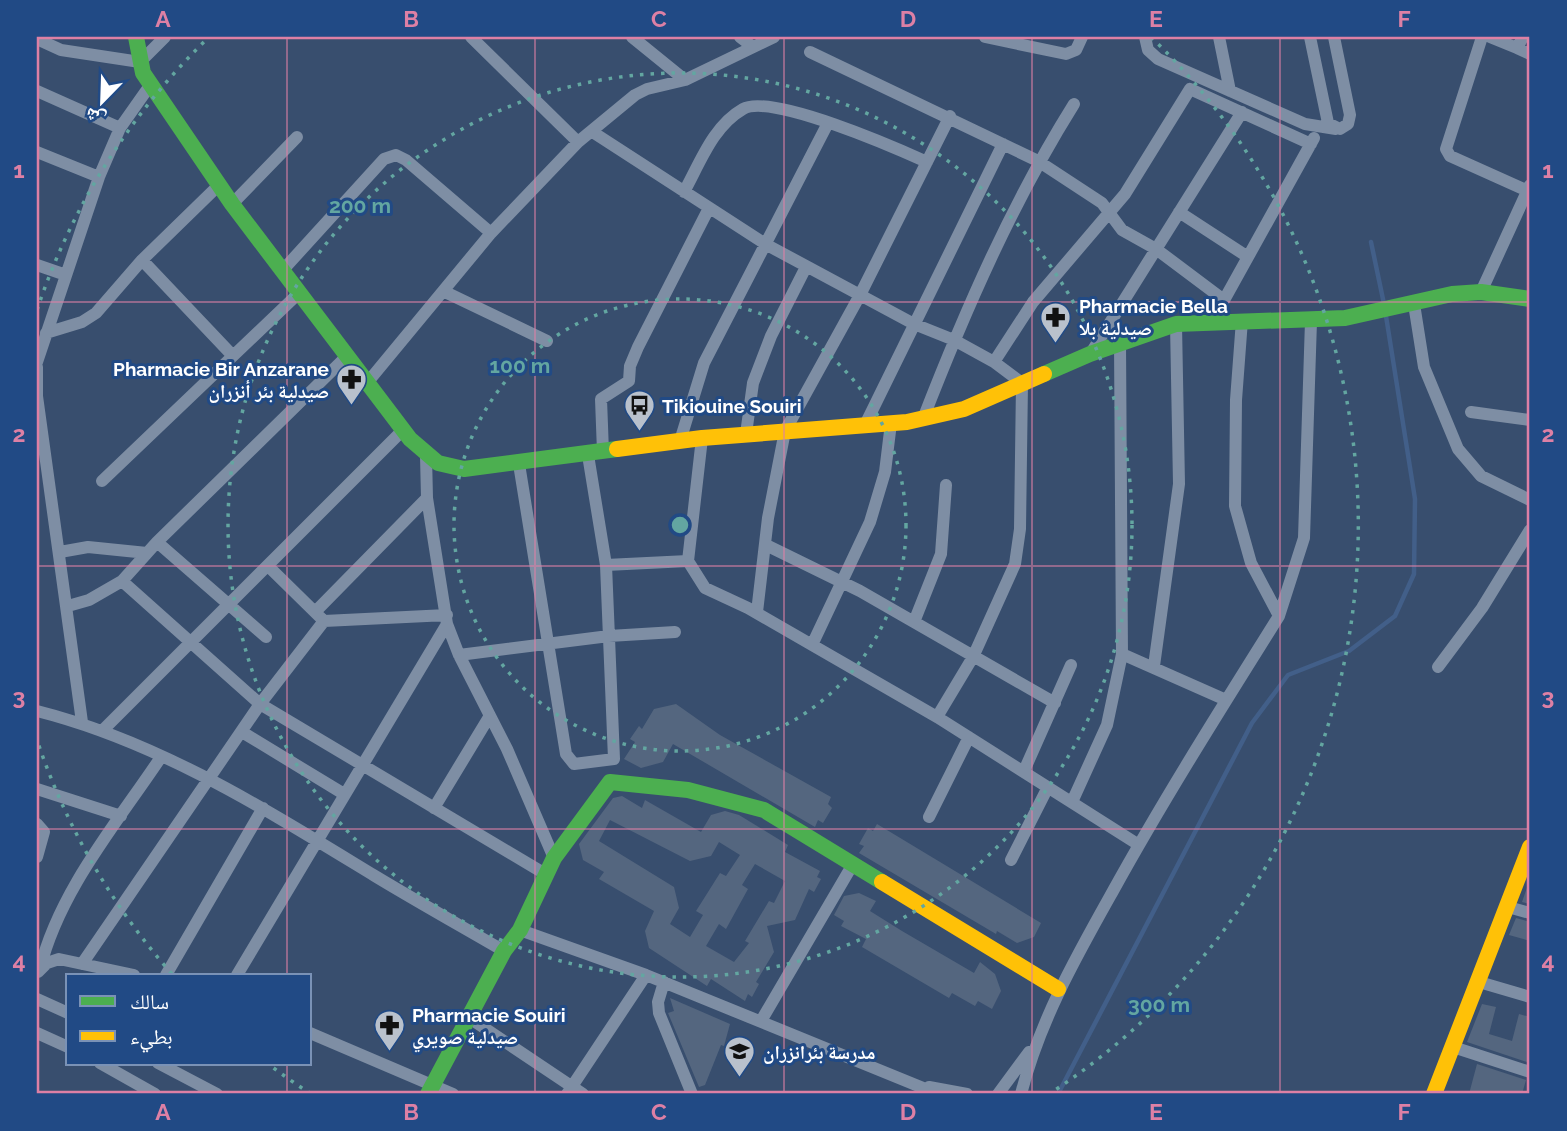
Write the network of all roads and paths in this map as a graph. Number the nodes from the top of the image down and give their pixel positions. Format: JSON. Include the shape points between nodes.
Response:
{"nodes":[{"id":1,"x":136,"y":37,"type":"edge"},
{"id":2,"x":165,"y":37,"type":"edge"},
{"id":3,"x":471,"y":37,"type":"edge"},
{"id":4,"x":632,"y":37,"type":"edge"},
{"id":5,"x":740,"y":37,"type":"edge"},
{"id":6,"x":774,"y":37,"type":"edge"},
{"id":7,"x":985,"y":37,"type":"edge"},
{"id":8,"x":1082,"y":37,"type":"edge"},
{"id":9,"x":1145,"y":37,"type":"edge"},
{"id":10,"x":1219,"y":37,"type":"edge"},
{"id":11,"x":1310,"y":37,"type":"edge"},
{"id":12,"x":1334,"y":37,"type":"edge"},
{"id":13,"x":1482,"y":37,"type":"edge"},
{"id":14,"x":1490,"y":37,"type":"edge"},
{"id":15,"x":37,"y":38,"type":"edge"},
{"id":16,"x":1006,"y":39,"type":"edge"},
{"id":17,"x":1520,"y":43,"type":"edge"},
{"id":18,"x":753,"y":47,"type":"junction"},
{"id":19,"x":810,"y":52,"type":"dead end"},
{"id":20,"x":1530,"y":54,"type":"edge"},
{"id":21,"x":140,"y":62,"type":"junction"},
{"id":22,"x":685,"y":80,"type":"junction"},
{"id":23,"x":151,"y":84,"type":"junction"},
{"id":24,"x":37,"y":91,"type":"edge"},
{"id":25,"x":1230,"y":91,"type":"junction"},
{"id":26,"x":1074,"y":104,"type":"dead end"},
{"id":27,"x":1242,"y":112,"type":"junction"},
{"id":28,"x":950,"y":116,"type":"junction"},
{"id":29,"x":828,"y":123,"type":"junction"},
{"id":30,"x":120,"y":128,"type":"junction"},
{"id":31,"x":1319,"y":128,"type":"junction"},
{"id":32,"x":1336,"y":129,"type":"junction"},
{"id":33,"x":591,"y":131,"type":"junction"},
{"id":34,"x":297,"y":137,"type":"dead end"},
{"id":35,"x":578,"y":142,"type":"junction"},
{"id":36,"x":1003,"y":144,"type":"junction"},
{"id":37,"x":1311,"y":144,"type":"junction"},
{"id":38,"x":37,"y":152,"type":"edge"},
{"id":39,"x":1038,"y":161,"type":"junction"},
{"id":40,"x":928,"y":162,"type":"junction"},
{"id":41,"x":99,"y":177,"type":"junction"},
{"id":42,"x":219,"y":185,"type":"junction"},
{"id":43,"x":1529,"y":189,"type":"edge"},
{"id":44,"x":684,"y":192,"type":"junction"},
{"id":45,"x":232,"y":204,"type":"junction"},
{"id":46,"x":709,"y":208,"type":"junction"},
{"id":47,"x":1110,"y":212,"type":"junction"},
{"id":48,"x":1179,"y":212,"type":"junction"},
{"id":49,"x":491,"y":233,"type":"junction"},
{"id":50,"x":767,"y":246,"type":"junction"},
{"id":51,"x":1156,"y":249,"type":"junction"},
{"id":52,"x":1248,"y":257,"type":"junction"},
{"id":53,"x":142,"y":260,"type":"junction"},
{"id":54,"x":37,"y":265,"type":"edge"},
{"id":55,"x":807,"y":267,"type":"junction"},
{"id":56,"x":282,"y":271,"type":"junction"},
{"id":57,"x":66,"y":275,"type":"junction"},
{"id":58,"x":443,"y":292,"type":"junction"},
{"id":59,"x":1481,"y":292,"type":"junction"},
{"id":60,"x":299,"y":293,"type":"junction"},
{"id":61,"x":860,"y":295,"type":"junction"},
{"id":62,"x":1530,"y":299,"type":"edge"},
{"id":63,"x":1224,"y":300,"type":"junction"},
{"id":64,"x":1413,"y":305,"type":"junction"},
{"id":65,"x":1213,"y":320,"type":"junction"},
{"id":66,"x":1242,"y":320,"type":"junction"},
{"id":67,"x":1311,"y":321,"type":"junction"},
{"id":68,"x":914,"y":324,"type":"junction"},
{"id":69,"x":1175,"y":324,"type":"junction"},
{"id":70,"x":47,"y":333,"type":"junction"},
{"id":71,"x":954,"y":340,"type":"junction"},
{"id":72,"x":547,"y":341,"type":"dead end"},
{"id":73,"x":1120,"y":342,"type":"junction"},
{"id":74,"x":1090,"y":354,"type":"junction"},
{"id":75,"x":233,"y":356,"type":"junction"},
{"id":76,"x":347,"y":356,"type":"junction"},
{"id":77,"x":994,"y":362,"type":"junction"},
{"id":78,"x":37,"y":365,"type":"edge"},
{"id":79,"x":367,"y":383,"type":"junction"},
{"id":80,"x":1022,"y":383,"type":"junction"},
{"id":81,"x":37,"y":396,"type":"edge"},
{"id":82,"x":1471,"y":412,"type":"dead end"},
{"id":83,"x":923,"y":419,"type":"junction"},
{"id":84,"x":1530,"y":420,"type":"edge"},
{"id":85,"x":891,"y":423,"type":"junction"},
{"id":86,"x":864,"y":427,"type":"junction"},
{"id":87,"x":403,"y":430,"type":"junction"},
{"id":88,"x":785,"y":431,"type":"junction"},
{"id":89,"x":746,"y":434,"type":"junction"},
{"id":90,"x":702,"y":438,"type":"junction"},
{"id":91,"x":680,"y":441,"type":"junction"},
{"id":92,"x":596,"y":453,"type":"junction"},
{"id":93,"x":426,"y":456,"type":"junction"},
{"id":94,"x":519,"y":464,"type":"junction"},
{"id":95,"x":102,"y":481,"type":"dead end"},
{"id":96,"x":946,"y":485,"type":"dead end"},
{"id":97,"x":427,"y":498,"type":"junction"},
{"id":98,"x":1530,"y":500,"type":"edge"},
{"id":99,"x":1530,"y":530,"type":"edge"},
{"id":100,"x":157,"y":542,"type":"junction"},
{"id":101,"x":766,"y":545,"type":"junction"},
{"id":102,"x":60,"y":552,"type":"junction"},
{"id":103,"x":147,"y":553,"type":"junction"},
{"id":104,"x":688,"y":561,"type":"junction"},
{"id":105,"x":606,"y":565,"type":"junction"},
{"id":106,"x":268,"y":566,"type":"junction"},
{"id":107,"x":122,"y":581,"type":"junction"},
{"id":108,"x":843,"y":582,"type":"junction"},
{"id":109,"x":229,"y":604,"type":"junction"},
{"id":110,"x":68,"y":606,"type":"junction"},
{"id":111,"x":757,"y":612,"type":"junction"},
{"id":112,"x":319,"y":616,"type":"junction"},
{"id":113,"x":1279,"y":616,"type":"junction"},
{"id":114,"x":447,"y":619,"type":"junction"},
{"id":115,"x":914,"y":622,"type":"junction"},
{"id":116,"x":675,"y":632,"type":"dead end"},
{"id":117,"x":609,"y":636,"type":"junction"},
{"id":118,"x":266,"y":637,"type":"dead end"},
{"id":119,"x":191,"y":641,"type":"junction"},
{"id":120,"x":550,"y":643,"type":"junction"},
{"id":121,"x":812,"y":645,"type":"junction"},
{"id":122,"x":1122,"y":654,"type":"junction"},
{"id":123,"x":458,"y":655,"type":"junction"},
{"id":124,"x":973,"y":656,"type":"junction"},
{"id":125,"x":1071,"y":665,"type":"dead end"},
{"id":126,"x":1154,"y":666,"type":"junction"},
{"id":127,"x":1438,"y":667,"type":"dead end"},
{"id":128,"x":1226,"y":700,"type":"junction"},
{"id":129,"x":1055,"y":703,"type":"junction"},
{"id":130,"x":260,"y":704,"type":"junction"},
{"id":131,"x":37,"y":711,"type":"edge"},
{"id":132,"x":489,"y":717,"type":"junction"},
{"id":133,"x":937,"y":717,"type":"junction"},
{"id":134,"x":82,"y":722,"type":"junction"},
{"id":135,"x":103,"y":730,"type":"junction"},
{"id":136,"x":242,"y":732,"type":"junction"},
{"id":137,"x":969,"y":737,"type":"junction"},
{"id":138,"x":161,"y":757,"type":"junction"},
{"id":139,"x":614,"y":759,"type":"junction"},
{"id":140,"x":362,"y":766,"type":"junction"},
{"id":141,"x":1024,"y":771,"type":"junction"},
{"id":142,"x":210,"y":779,"type":"junction"},
{"id":143,"x":611,"y":782,"type":"junction"},
{"id":144,"x":1048,"y":787,"type":"junction"},
{"id":145,"x":37,"y":789,"type":"edge"},
{"id":146,"x":344,"y":794,"type":"junction"},
{"id":147,"x":1072,"y":802,"type":"junction"},
{"id":148,"x":263,"y":808,"type":"junction"},
{"id":149,"x":434,"y":808,"type":"junction"},
{"id":150,"x":121,"y":816,"type":"junction"},
{"id":151,"x":929,"y":817,"type":"dead end"},
{"id":152,"x":37,"y":824,"type":"edge"},
{"id":153,"x":319,"y":839,"type":"junction"},
{"id":154,"x":1139,"y":845,"type":"junction"},
{"id":155,"x":1530,"y":847,"type":"edge"},
{"id":156,"x":37,"y":857,"type":"edge"},
{"id":157,"x":554,"y":858,"type":"junction"},
{"id":158,"x":1011,"y":860,"type":"dead end"},
{"id":159,"x":853,"y":864,"type":"junction"},
{"id":160,"x":547,"y":874,"type":"junction"},
{"id":161,"x":1508,"y":907,"type":"junction"},
{"id":162,"x":1530,"y":913,"type":"edge"},
{"id":163,"x":520,"y":930,"type":"junction"},
{"id":164,"x":504,"y":951,"type":"junction"},
{"id":165,"x":82,"y":964,"type":"junction"},
{"id":166,"x":38,"y":972,"type":"edge"},
{"id":167,"x":129,"y":974,"type":"edge"},
{"id":168,"x":167,"y":974,"type":"edge"},
{"id":169,"x":238,"y":974,"type":"edge"},
{"id":170,"x":646,"y":975,"type":"junction"},
{"id":171,"x":664,"y":982,"type":"junction"},
{"id":172,"x":1479,"y":982,"type":"junction"},
{"id":173,"x":1058,"y":989,"type":"junction"},
{"id":174,"x":1530,"y":997,"type":"edge"},
{"id":175,"x":37,"y":999,"type":"edge"},
{"id":176,"x":66,"y":1012,"type":"edge"},
{"id":177,"x":468,"y":1017,"type":"junction"},
{"id":178,"x":761,"y":1021,"type":"junction"},
{"id":179,"x":37,"y":1033,"type":"edge"},
{"id":180,"x":312,"y":1034,"type":"edge"},
{"id":181,"x":1037,"y":1041,"type":"junction"},
{"id":182,"x":66,"y":1046,"type":"edge"},
{"id":183,"x":1453,"y":1047,"type":"junction"},
{"id":184,"x":102,"y":1064,"type":"edge"},
{"id":185,"x":160,"y":1064,"type":"edge"},
{"id":186,"x":1530,"y":1072,"type":"edge"},
{"id":187,"x":919,"y":1085,"type":"junction"},
{"id":188,"x":430,"y":1089,"type":"edge"},
{"id":189,"x":575,"y":1092,"type":"edge"},
{"id":190,"x":155,"y":1094,"type":"edge"},
{"id":191,"x":216,"y":1094,"type":"edge"},
{"id":192,"x":453,"y":1094,"type":"edge"},
{"id":193,"x":692,"y":1094,"type":"edge"},
{"id":194,"x":938,"y":1094,"type":"edge"},
{"id":195,"x":967,"y":1094,"type":"edge"},
{"id":196,"x":992,"y":1094,"type":"edge"},
{"id":197,"x":1000,"y":1094,"type":"edge"},
{"id":198,"x":1021,"y":1094,"type":"edge"},
{"id":199,"x":1434,"y":1094,"type":"edge"}],
"edges":[{"from":1,"to":21,"type":"street"},
{"from":2,"to":21,"type":"street"},
{"from":3,"to":35,"type":"street"},
{"from":4,"to":22,"type":"street"},
{"from":5,"to":18,"type":"street"},
{"from":6,"to":18,"type":"street"},
{"from":7,"to":16,"type":"street"},
{"from":8,"to":16,"type":"street","via":[[1070,54]]},
{"from":9,"to":25,"type":"street","via":[[1154,57]]},
{"from":10,"to":25,"type":"street"},
{"from":11,"to":32,"type":"street","via":[[1327,119]]},
{"from":12,"to":32,"type":"street","via":[[1350,120],[1345,128]]},
{"from":13,"to":43,"type":"street","via":[[1446,149],[1450,156]]},
{"from":14,"to":17,"type":"street"},
{"from":15,"to":21,"type":"street","via":[[61,50]]},
{"from":17,"to":20,"type":"street"},
{"from":18,"to":22,"type":"street"},
{"from":19,"to":28,"type":"street"},
{"from":21,"to":23,"type":"street"},
{"from":22,"to":33,"type":"street","via":[[635,95]]},
{"from":23,"to":30,"type":"street"},
{"from":23,"to":42,"type":"street"},
{"from":24,"to":30,"type":"street"},
{"from":25,"to":31,"type":"street"},
{"from":26,"to":39,"type":"street"},
{"from":27,"to":37,"type":"street"},
{"from":27,"to":47,"type":"street","via":[[1190,89]]},
{"from":27,"to":48,"type":"street"},
{"from":28,"to":36,"type":"street"},
{"from":28,"to":40,"type":"street"},
{"from":29,"to":40,"type":"street"},
{"from":29,"to":44,"type":"street","via":[[750,105],[717,132]]},
{"from":29,"to":50,"type":"street"},
{"from":30,"to":41,"type":"street"},
{"from":31,"to":32,"type":"street"},
{"from":31,"to":37,"type":"street"},
{"from":33,"to":35,"type":"street"},
{"from":33,"to":44,"type":"street"},
{"from":34,"to":45,"type":"street"},
{"from":35,"to":49,"type":"street"},
{"from":36,"to":39,"type":"street"},
{"from":36,"to":68,"type":"street"},
{"from":37,"to":52,"type":"street"},
{"from":38,"to":41,"type":"street"},
{"from":39,"to":47,"type":"street"},
{"from":39,"to":71,"type":"street"},
{"from":40,"to":61,"type":"street"},
{"from":41,"to":57,"type":"street"},
{"from":42,"to":45,"type":"street"},
{"from":42,"to":53,"type":"street"},
{"from":43,"to":59,"type":"street"},
{"from":44,"to":46,"type":"street"},
{"from":45,"to":56,"type":"street"},
{"from":46,"to":50,"type":"street"},
{"from":46,"to":92,"type":"street","via":[[638,347],[629,381],[601,400]]},
{"from":47,"to":51,"type":"street","via":[[1122,230]]},
{"from":47,"to":77,"type":"street","via":[[1033,302]]},
{"from":48,"to":51,"type":"street"},
{"from":48,"to":52,"type":"street"},
{"from":49,"to":56,"type":"street","via":[[396,155],[384,159]]},
{"from":49,"to":58,"type":"street"},
{"from":50,"to":55,"type":"street"},
{"from":50,"to":91,"type":"street","via":[[704,363]]},
{"from":51,"to":63,"type":"street"},
{"from":51,"to":74,"type":"street"},
{"from":52,"to":63,"type":"street"},
{"from":53,"to":70,"type":"street","via":[[96,313]]},
{"from":53,"to":75,"type":"street"},
{"from":54,"to":57,"type":"street"},
{"from":55,"to":61,"type":"street"},
{"from":55,"to":89,"type":"street","via":[[771,336],[753,383]]},
{"from":56,"to":60,"type":"street"},
{"from":57,"to":70,"type":"street"},
{"from":58,"to":72,"type":"street"},
{"from":58,"to":79,"type":"street"},
{"from":59,"to":62,"type":"street"},
{"from":59,"to":64,"type":"street"},
{"from":60,"to":75,"type":"street"},
{"from":60,"to":76,"type":"street"},
{"from":61,"to":68,"type":"street"},
{"from":61,"to":88,"type":"street"},
{"from":63,"to":65,"type":"street"},
{"from":64,"to":67,"type":"street"},
{"from":64,"to":98,"type":"street","via":[[1424,367],[1458,449],[1481,475]]},
{"from":65,"to":66,"type":"street"},
{"from":65,"to":69,"type":"street"},
{"from":66,"to":67,"type":"street"},
{"from":66,"to":113,"type":"street","via":[[1236,506],[1251,563]]},
{"from":67,"to":113,"type":"street","via":[[1304,538]]},
{"from":68,"to":71,"type":"street"},
{"from":68,"to":86,"type":"street"},
{"from":69,"to":73,"type":"street"},
{"from":69,"to":126,"type":"street","via":[[1179,484]]},
{"from":70,"to":78,"type":"street"},
{"from":71,"to":77,"type":"street"},
{"from":71,"to":83,"type":"street"},
{"from":73,"to":74,"type":"street"},
{"from":73,"to":122,"type":"street"},
{"from":74,"to":80,"type":"street"},
{"from":75,"to":95,"type":"street"},
{"from":76,"to":79,"type":"street"},
{"from":76,"to":100,"type":"street"},
{"from":77,"to":80,"type":"street"},
{"from":78,"to":81,"type":"street"},
{"from":79,"to":87,"type":"street"},
{"from":80,"to":83,"type":"street","via":[[964,409]]},
{"from":80,"to":124,"type":"street","via":[[1020,529],[1015,564]]},
{"from":81,"to":102,"type":"street"},
{"from":82,"to":84,"type":"street"},
{"from":83,"to":85,"type":"street"},
{"from":85,"to":86,"type":"street"},
{"from":85,"to":108,"type":"street","via":[[878,497]]},
{"from":86,"to":88,"type":"street"},
{"from":87,"to":93,"type":"street"},
{"from":87,"to":106,"type":"street"},
{"from":88,"to":89,"type":"street"},
{"from":88,"to":101,"type":"street"},
{"from":89,"to":90,"type":"street"},
{"from":90,"to":91,"type":"street"},
{"from":90,"to":104,"type":"street"},
{"from":91,"to":92,"type":"street"},
{"from":92,"to":94,"type":"street"},
{"from":92,"to":105,"type":"street"},
{"from":93,"to":94,"type":"street","via":[[464,469]]},
{"from":93,"to":97,"type":"street"},
{"from":94,"to":120,"type":"street"},
{"from":96,"to":115,"type":"street","via":[[941,554]]},
{"from":97,"to":112,"type":"street"},
{"from":97,"to":114,"type":"street"},
{"from":99,"to":127,"type":"street","via":[[1482,608]]},
{"from":100,"to":103,"type":"street"},
{"from":100,"to":109,"type":"street"},
{"from":101,"to":108,"type":"street"},
{"from":101,"to":111,"type":"street"},
{"from":102,"to":103,"type":"street","via":[[88,547]]},
{"from":102,"to":110,"type":"street"},
{"from":103,"to":107,"type":"street"},
{"from":104,"to":105,"type":"street"},
{"from":104,"to":111,"type":"street","via":[[705,589]]},
{"from":105,"to":117,"type":"street"},
{"from":106,"to":109,"type":"street"},
{"from":106,"to":112,"type":"street"},
{"from":107,"to":110,"type":"street"},
{"from":107,"to":119,"type":"street"},
{"from":108,"to":115,"type":"street"},
{"from":108,"to":121,"type":"street"},
{"from":109,"to":118,"type":"street"},
{"from":109,"to":119,"type":"street"},
{"from":110,"to":134,"type":"street"},
{"from":111,"to":121,"type":"street"},
{"from":112,"to":114,"type":"street"},
{"from":112,"to":130,"type":"street"},
{"from":113,"to":128,"type":"street"},
{"from":114,"to":123,"type":"street"},
{"from":114,"to":140,"type":"street"},
{"from":115,"to":124,"type":"street"},
{"from":116,"to":117,"type":"street"},
{"from":117,"to":120,"type":"street"},
{"from":117,"to":139,"type":"street"},
{"from":119,"to":130,"type":"street"},
{"from":119,"to":135,"type":"street"},
{"from":120,"to":123,"type":"street"},
{"from":120,"to":139,"type":"street","via":[[570,762]]},
{"from":121,"to":133,"type":"street"},
{"from":122,"to":126,"type":"street"},
{"from":122,"to":147,"type":"street","via":[[1107,725]]},
{"from":123,"to":132,"type":"street"},
{"from":124,"to":129,"type":"street"},
{"from":124,"to":133,"type":"street"},
{"from":125,"to":129,"type":"street"},
{"from":126,"to":128,"type":"street"},
{"from":128,"to":154,"type":"street"},
{"from":129,"to":141,"type":"street"},
{"from":130,"to":136,"type":"street"},
{"from":130,"to":140,"type":"street"},
{"from":131,"to":134,"type":"street"},
{"from":132,"to":149,"type":"street"},
{"from":132,"to":157,"type":"street"},
{"from":133,"to":137,"type":"street"},
{"from":134,"to":135,"type":"street"},
{"from":135,"to":138,"type":"street"},
{"from":136,"to":142,"type":"street"},
{"from":136,"to":146,"type":"street"},
{"from":137,"to":141,"type":"street"},
{"from":137,"to":151,"type":"street"},
{"from":138,"to":142,"type":"street"},
{"from":138,"to":150,"type":"street"},
{"from":139,"to":143,"type":"street"},
{"from":140,"to":146,"type":"street"},
{"from":140,"to":149,"type":"street"},
{"from":141,"to":144,"type":"street"},
{"from":142,"to":148,"type":"street"},
{"from":142,"to":165,"type":"street"},
{"from":143,"to":157,"type":"street"},
{"from":143,"to":159,"type":"street","via":[[674,785],[714,793],[764,810]]},
{"from":144,"to":147,"type":"street"},
{"from":144,"to":158,"type":"street"},
{"from":145,"to":150,"type":"street"},
{"from":146,"to":153,"type":"street"},
{"from":147,"to":154,"type":"street"},
{"from":148,"to":153,"type":"street"},
{"from":148,"to":168,"type":"street"},
{"from":149,"to":160,"type":"street"},
{"from":150,"to":166,"type":"street","via":[[64,904]]},
{"from":152,"to":156,"type":"street","via":[[44,832]]},
{"from":153,"to":164,"type":"street"},
{"from":153,"to":169,"type":"street"},
{"from":154,"to":173,"type":"street"},
{"from":155,"to":161,"type":"street"},
{"from":157,"to":160,"type":"street"},
{"from":159,"to":173,"type":"street"},
{"from":159,"to":178,"type":"street"},
{"from":160,"to":163,"type":"street"},
{"from":161,"to":162,"type":"street"},
{"from":161,"to":172,"type":"street"},
{"from":163,"to":164,"type":"street"},
{"from":163,"to":170,"type":"street"},
{"from":164,"to":177,"type":"street"},
{"from":165,"to":166,"type":"street","via":[[47,962]]},
{"from":165,"to":167,"type":"street"},
{"from":170,"to":171,"type":"street"},
{"from":170,"to":189,"type":"street"},
{"from":171,"to":178,"type":"street"},
{"from":171,"to":193,"type":"street","via":[[659,1013]]},
{"from":172,"to":174,"type":"street"},
{"from":172,"to":183,"type":"street"},
{"from":173,"to":181,"type":"street"},
{"from":175,"to":176,"type":"street"},
{"from":177,"to":188,"type":"street"},
{"from":177,"to":189,"type":"street"},
{"from":178,"to":187,"type":"street"},
{"from":179,"to":182,"type":"street"},
{"from":180,"to":188,"type":"street"},
{"from":181,"to":197,"type":"street"},
{"from":181,"to":198,"type":"street"},
{"from":183,"to":186,"type":"street"},
{"from":183,"to":199,"type":"street"},
{"from":184,"to":190,"type":"street"},
{"from":185,"to":191,"type":"street"},
{"from":187,"to":194,"type":"street"},
{"from":187,"to":195,"type":"street"},
{"from":188,"to":192,"type":"street"},
{"from":196,"to":197,"type":"street"}]}
